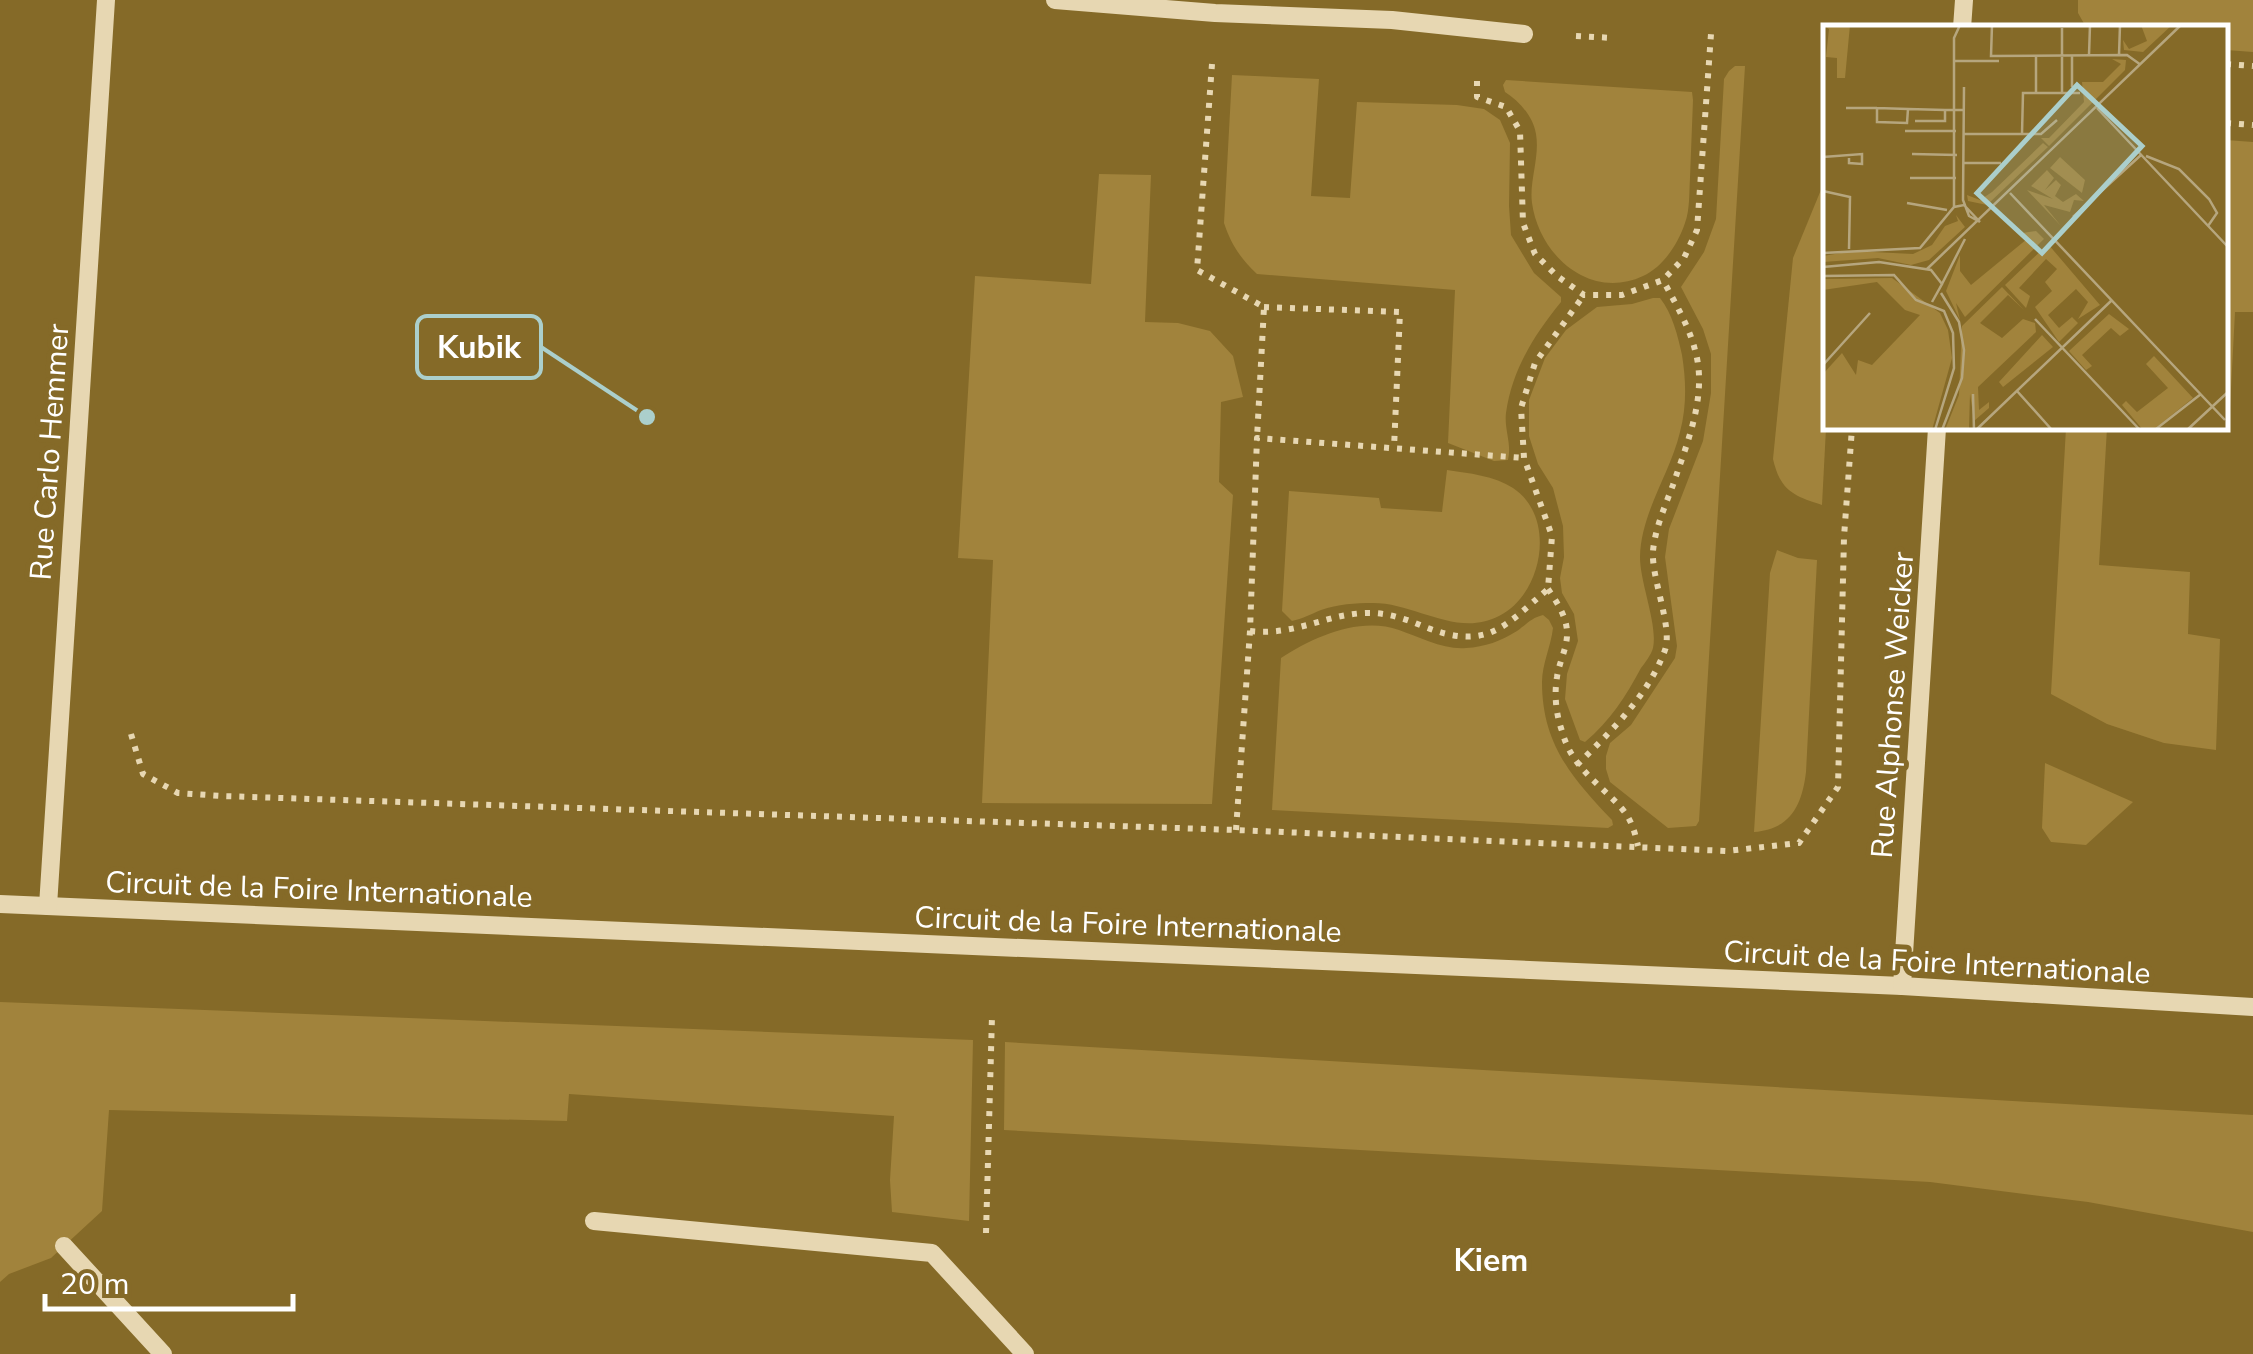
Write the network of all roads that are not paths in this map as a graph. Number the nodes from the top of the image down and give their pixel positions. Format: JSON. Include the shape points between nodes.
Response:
{"nodes":[{"id":1,"x":106,"y":0,"type":"edge"},
{"id":2,"x":1055,"y":0,"type":"edge"},
{"id":3,"x":1964,"y":0,"type":"edge"},
{"id":4,"x":1962,"y":25,"type":"edge"},
{"id":5,"x":1524,"y":34,"type":"dead end"},
{"id":6,"x":1937,"y":430,"type":"edge"},
{"id":7,"x":0,"y":904,"type":"edge"},
{"id":8,"x":48,"y":906,"type":"junction"},
{"id":9,"x":1902,"y":986,"type":"junction"},
{"id":10,"x":2253,"y":1007,"type":"edge"},
{"id":11,"x":594,"y":1221,"type":"dead end"},
{"id":12,"x":64,"y":1246,"type":"dead end"},
{"id":13,"x":163,"y":1354,"type":"edge"},
{"id":14,"x":1025,"y":1354,"type":"edge"}],
"edges":[{"from":1,"to":8,"type":"street","name":"Rue Carlo Hemmer"},
{"from":2,"to":5,"type":"street"},
{"from":3,"to":4,"type":"street"},
{"from":6,"to":9,"type":"street","name":"Rue Alphonse Weicker"},
{"from":7,"to":8,"type":"street","name":"Circuit de la Foire Internationale"},
{"from":8,"to":9,"type":"street","name":"Circuit de la Foire Internationale"},
{"from":9,"to":10,"type":"street","name":"Circuit de la Foire Internationale"},
{"from":11,"to":14,"type":"street","via":[[932,1253]]},
{"from":12,"to":13,"type":"street"}]}
